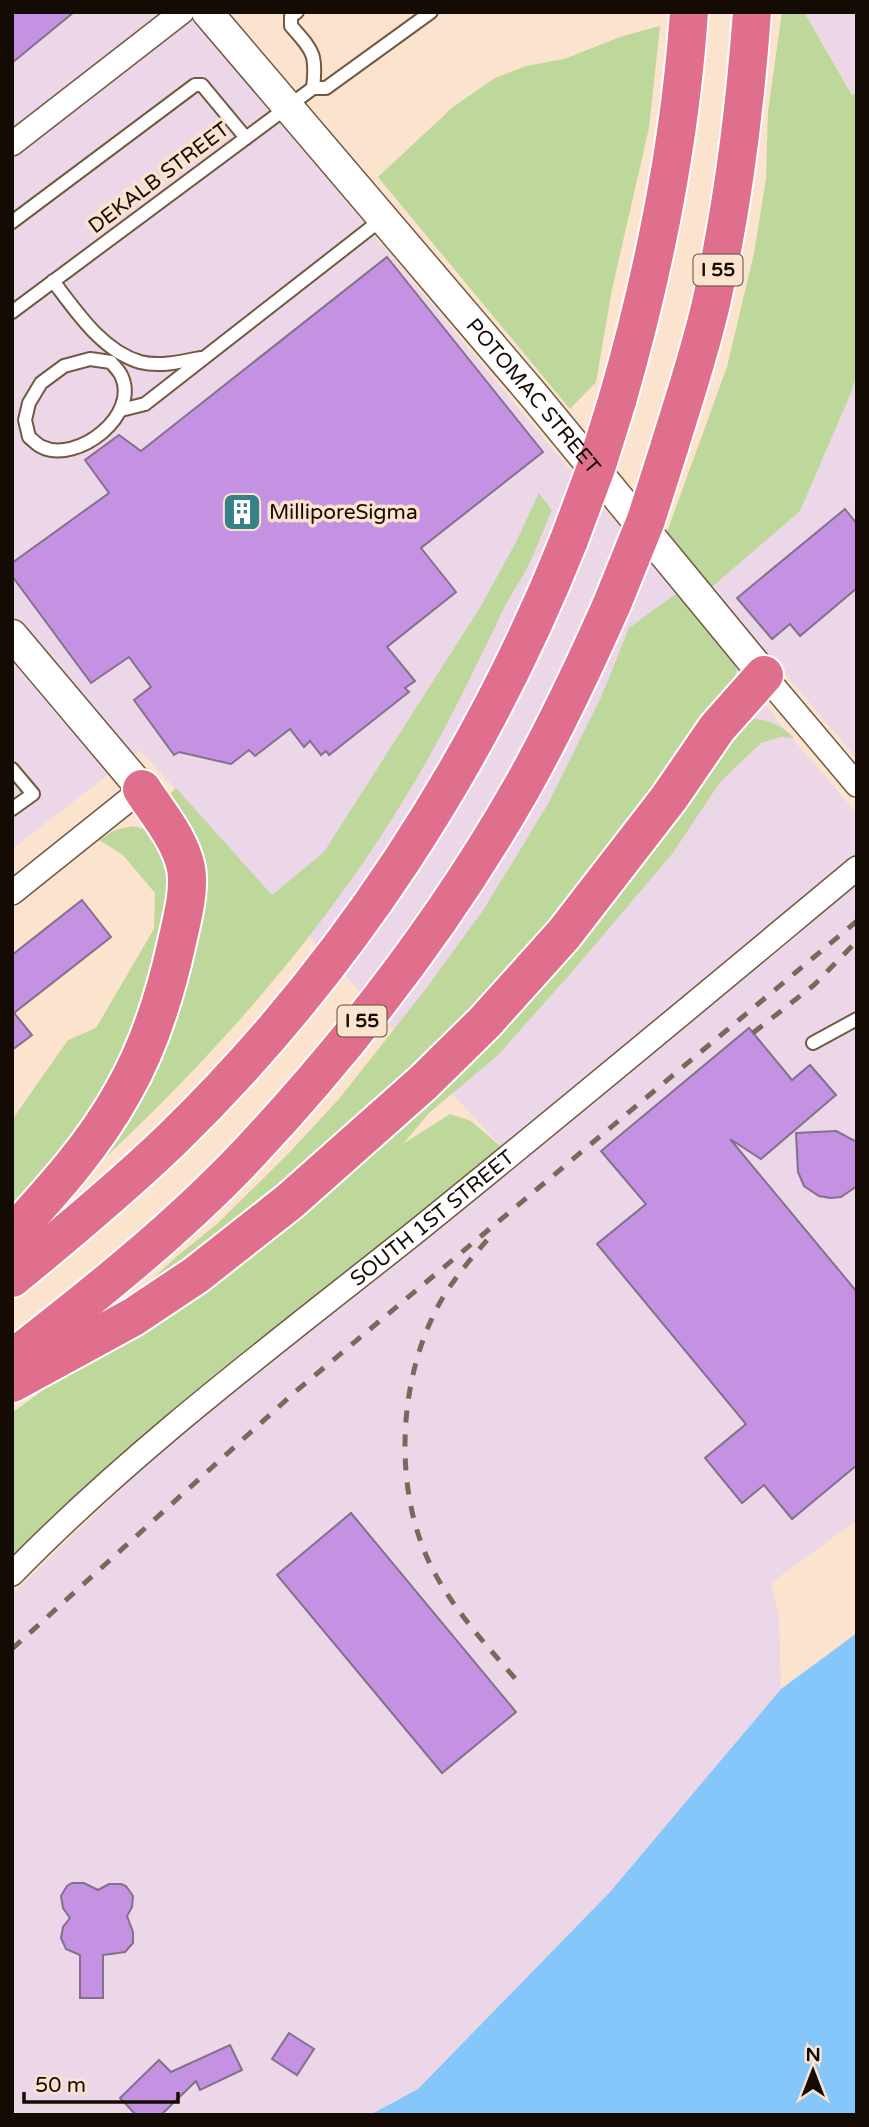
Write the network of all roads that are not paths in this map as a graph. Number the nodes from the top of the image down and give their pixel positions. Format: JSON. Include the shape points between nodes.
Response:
{"nodes":[{"id":1,"x":182,"y":12,"type":"edge"},
{"id":2,"x":207,"y":12,"type":"edge"},
{"id":3,"x":297,"y":12,"type":"edge"},
{"id":4,"x":431,"y":12,"type":"edge"},
{"id":5,"x":689,"y":12,"type":"edge"},
{"id":6,"x":752,"y":12,"type":"edge"},
{"id":7,"x":313,"y":88,"type":"junction"},
{"id":8,"x":287,"y":107,"type":"junction"},
{"id":9,"x":246,"y":138,"type":"junction"},
{"id":10,"x":12,"y":144,"type":"edge"},
{"id":11,"x":382,"y":219,"type":"junction"},
{"id":12,"x":12,"y":222,"type":"edge"},
{"id":13,"x":54,"y":281,"type":"junction"},
{"id":14,"x":12,"y":312,"type":"edge"},
{"id":15,"x":114,"y":356,"type":"junction"},
{"id":16,"x":204,"y":357,"type":"junction"},
{"id":17,"x":121,"y":410,"type":"junction"},
{"id":18,"x":12,"y":635,"type":"edge"},
{"id":19,"x":764,"y":675,"type":"junction"},
{"id":20,"x":12,"y":769,"type":"edge"},
{"id":21,"x":857,"y":785,"type":"edge"},
{"id":22,"x":142,"y":789,"type":"junction"},
{"id":23,"x":12,"y":809,"type":"edge"},
{"id":24,"x":857,"y":868,"type":"edge"},
{"id":25,"x":12,"y":893,"type":"edge"},
{"id":26,"x":857,"y":1019,"type":"edge"},
{"id":27,"x":813,"y":1043,"type":"dead end"},
{"id":28,"x":12,"y":1235,"type":"edge"},
{"id":29,"x":12,"y":1278,"type":"edge"},
{"id":30,"x":12,"y":1359,"type":"edge"},
{"id":31,"x":12,"y":1383,"type":"edge"},
{"id":32,"x":12,"y":1574,"type":"edge"}],
"edges":[{"from":1,"to":10,"type":"street"},
{"from":2,"to":8,"type":"street","name":"POTOMAC STREET"},
{"from":3,"to":7,"type":"lane","via":[[291,16],[291,26],[311,48],[316,66]]},
{"from":4,"to":7,"type":"lane","name":"DEKALB STREET","via":[[326,88]]},
{"from":5,"to":29,"type":"highway","bridge":true,"via":[[680,117],[639,324],[597,465],[569,540],[498,695],[384,886],[318,976],[172,1139]]},
{"from":6,"to":30,"type":"highway","number":"I 55","bridge":true,"via":[[746,87],[712,300],[669,448],[612,604],[571,696],[520,790],[460,888],[323,1070],[165,1234]]},
{"from":7,"to":8,"type":"lane","name":"DEKALB STREET"},
{"from":8,"to":9,"type":"lane","name":"DEKALB STREET"},
{"from":8,"to":11,"type":"street","name":"POTOMAC STREET"},
{"from":9,"to":12,"type":"lane","via":[[202,85],[195,85]]},
{"from":9,"to":13,"type":"lane","name":"DEKALB STREET"},
{"from":11,"to":16,"type":"lane"},
{"from":11,"to":19,"type":"street","name":"POTOMAC STREET"},
{"from":13,"to":14,"type":"lane","name":"DEKALB STREET"},
{"from":13,"to":15,"type":"lane"},
{"from":15,"to":16,"type":"lane","via":[[155,364]]},
{"from":15,"to":17,"type":"lane","via":[[122,376]]},
{"from":15,"to":17,"type":"lane","via":[[64,366],[41,383],[25,420],[29,437],[43,447],[62,450],[100,434]]},
{"from":16,"to":17,"type":"lane","via":[[145,404]]},
{"from":18,"to":22,"type":"street"},
{"from":19,"to":21,"type":"street","name":"POTOMAC STREET"},
{"from":19,"to":31,"type":"highway","via":[[717,727],[669,798],[564,934],[424,1082],[290,1201],[196,1275],[132,1317]]},
{"from":20,"to":23,"type":"lane","via":[[33,794]]},
{"from":22,"to":25,"type":"street"},
{"from":22,"to":28,"type":"highway","via":[[170,831],[187,870],[171,968],[124,1091],[77,1162]]},
{"from":24,"to":32,"type":"street","name":"SOUTH 1ST STREET","via":[[522,1146],[149,1445]]},
{"from":26,"to":27,"type":"lane"}]}
